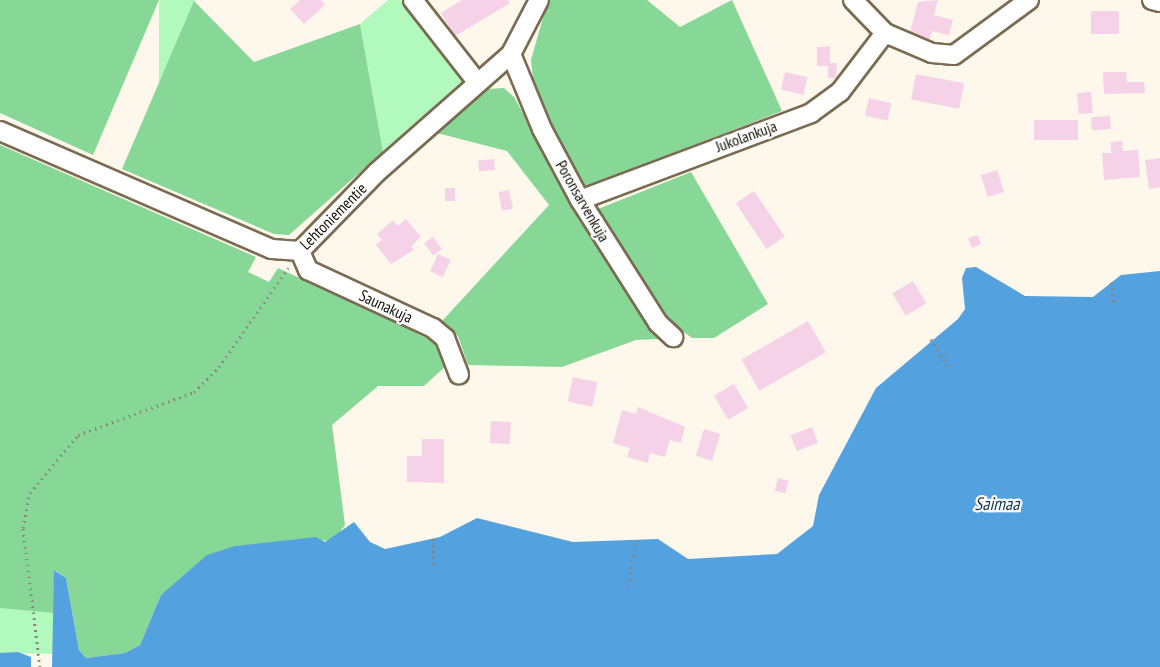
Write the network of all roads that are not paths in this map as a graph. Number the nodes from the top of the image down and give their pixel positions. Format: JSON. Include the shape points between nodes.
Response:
{"nodes":[{"id":1,"x":413,"y":0,"type":"edge"},
{"id":2,"x":539,"y":0,"type":"edge"},
{"id":3,"x":853,"y":0,"type":"edge"},
{"id":4,"x":1029,"y":0,"type":"edge"},
{"id":5,"x":1152,"y":0,"type":"edge"},
{"id":6,"x":1160,"y":2,"type":"edge"},
{"id":7,"x":885,"y":33,"type":"junction"},
{"id":8,"x":511,"y":54,"type":"junction"},
{"id":9,"x":477,"y":82,"type":"junction"},
{"id":10,"x":0,"y":131,"type":"edge"},
{"id":11,"x":580,"y":200,"type":"junction"},
{"id":12,"x":300,"y":251,"type":"junction"},
{"id":13,"x":673,"y":337,"type":"dead end"},
{"id":14,"x":459,"y":374,"type":"dead end"}],
"edges":[{"from":1,"to":9,"type":"street"},
{"from":2,"to":8,"type":"street","name":"Lehtoniementie"},
{"from":3,"to":7,"type":"street"},
{"from":4,"to":7,"type":"street","via":[[954,55],[932,53]]},
{"from":5,"to":6,"type":"street"},
{"from":7,"to":11,"type":"street","name":"Jukolankuja","via":[[840,92],[811,112]]},
{"from":8,"to":9,"type":"street","name":"Lehtoniementie"},
{"from":8,"to":11,"type":"street","name":"Poronsarvenkuja","via":[[542,129]]},
{"from":9,"to":12,"type":"street","name":"Lehtoniementie"},
{"from":10,"to":12,"type":"street","name":"Lehtoniementie","via":[[272,249]]},
{"from":11,"to":13,"type":"street","name":"Poronsarvenkuja","via":[[658,323]]},
{"from":12,"to":14,"type":"street","name":"Saunakuja","via":[[308,270],[434,328],[445,338]]}]}
